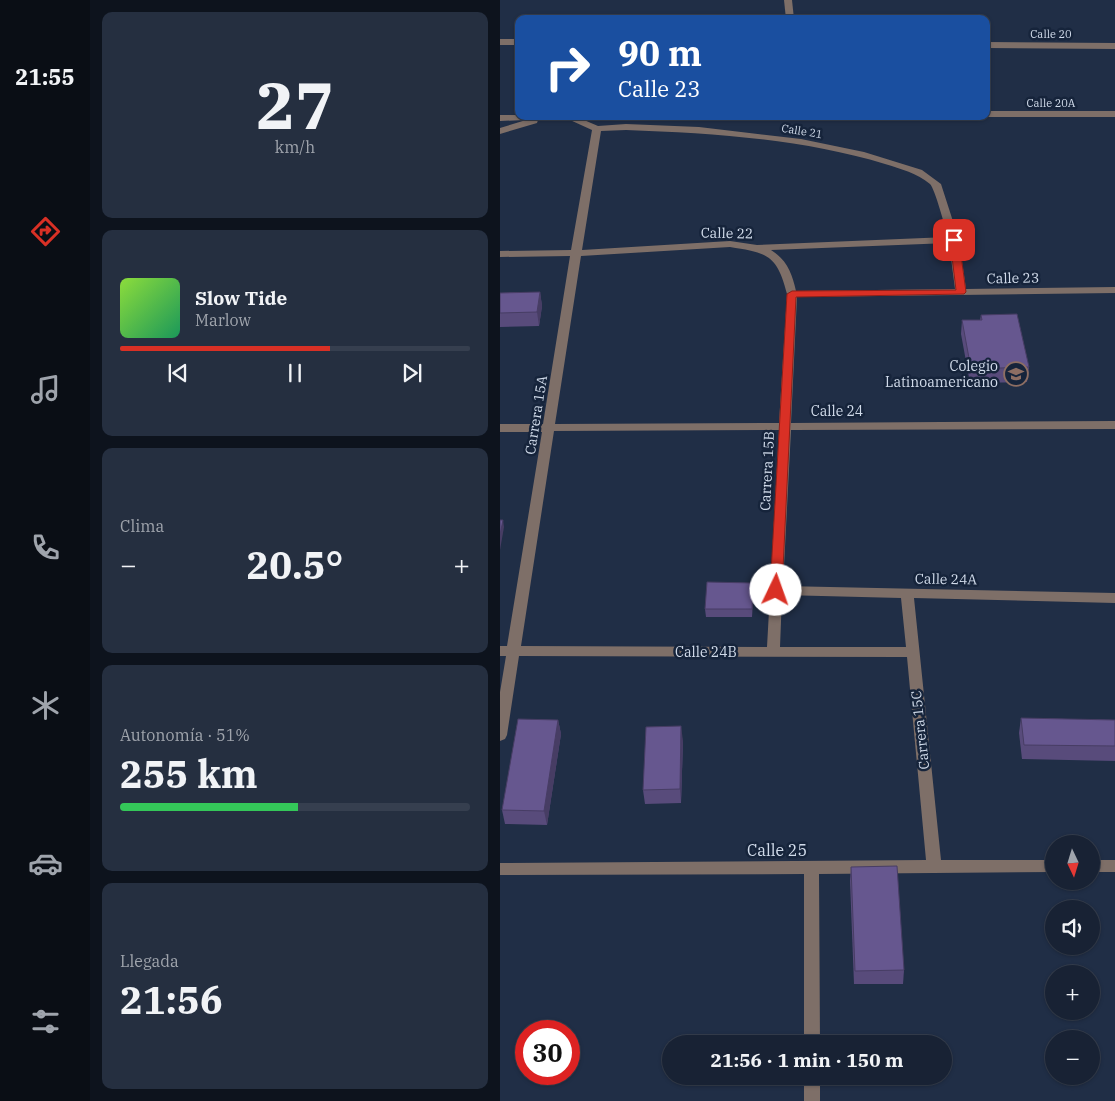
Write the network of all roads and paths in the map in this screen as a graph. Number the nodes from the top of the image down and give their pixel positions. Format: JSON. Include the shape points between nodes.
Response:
{"nodes":[{"id":1,"x":788,"y":0,"type":"edge"},
{"id":2,"x":790,"y":15,"type":"edge"},
{"id":3,"x":500,"y":42,"type":"edge"},
{"id":4,"x":515,"y":42,"type":"edge"},
{"id":5,"x":990,"y":45,"type":"edge"},
{"id":6,"x":1115,"y":46,"type":"edge"},
{"id":7,"x":990,"y":114,"type":"edge"},
{"id":8,"x":1115,"y":114,"type":"edge"},
{"id":9,"x":500,"y":118,"type":"edge"},
{"id":10,"x":515,"y":118,"type":"edge"},
{"id":11,"x":536,"y":120,"type":"edge"},
{"id":12,"x":576,"y":120,"type":"edge"},
{"id":13,"x":597,"y":129,"type":"junction"},
{"id":14,"x":500,"y":131,"type":"edge"},
{"id":15,"x":954,"y":240,"type":"junction"},
{"id":16,"x":757,"y":248,"type":"junction"},
{"id":17,"x":576,"y":253,"type":"junction"},
{"id":18,"x":500,"y":254,"type":"edge"},
{"id":19,"x":1115,"y":290,"type":"edge"},
{"id":20,"x":961,"y":292,"type":"junction"},
{"id":21,"x":792,"y":294,"type":"junction"},
{"id":22,"x":1115,"y":425,"type":"edge"},
{"id":23,"x":785,"y":426,"type":"junction"},
{"id":24,"x":500,"y":428,"type":"edge"},
{"id":25,"x":549,"y":428,"type":"junction"},
{"id":26,"x":776,"y":590,"type":"junction"},
{"id":27,"x":907,"y":593,"type":"junction"},
{"id":28,"x":1115,"y":598,"type":"edge"},
{"id":29,"x":507,"y":651,"type":"edge"},
{"id":30,"x":773,"y":652,"type":"junction"},
{"id":31,"x":912,"y":652,"type":"junction"},
{"id":32,"x":500,"y":735,"type":"edge"},
{"id":33,"x":1045,"y":866,"type":"edge"},
{"id":34,"x":1100,"y":866,"type":"edge"},
{"id":35,"x":1115,"y":866,"type":"edge"},
{"id":36,"x":934,"y":867,"type":"junction"},
{"id":37,"x":810,"y":868,"type":"junction"},
{"id":38,"x":500,"y":869,"type":"edge"},
{"id":39,"x":812,"y":1035,"type":"edge"},
{"id":40,"x":812,"y":1085,"type":"edge"},
{"id":41,"x":812,"y":1101,"type":"edge"}],
"edges":[{"from":1,"to":2,"type":"street"},
{"from":3,"to":4,"type":"street"},
{"from":5,"to":6,"type":"street","name":"Calle 20"},
{"from":7,"to":8,"type":"street","name":"Calle 20A"},
{"from":9,"to":10,"type":"street"},
{"from":11,"to":14,"type":"street"},
{"from":12,"to":13,"type":"street"},
{"from":13,"to":15,"type":"street","name":"Calle 21","via":[[700,130],[801,142],[890,162],[919,172],[936,184]]},
{"from":13,"to":17,"type":"street","name":"Carrera 15A"},
{"from":15,"to":16,"type":"street","name":"Calle 22"},
{"from":15,"to":20,"type":"street"},
{"from":16,"to":17,"type":"street","name":"Calle 22","via":[[730,244]]},
{"from":16,"to":21,"type":"street","name":"Carrera 15B","via":[[772,254],[782,264]]},
{"from":17,"to":18,"type":"street","name":"Calle 22"},
{"from":17,"to":25,"type":"street","name":"Carrera 15A"},
{"from":19,"to":20,"type":"street","name":"Calle 23"},
{"from":20,"to":21,"type":"street","name":"Calle 23"},
{"from":21,"to":23,"type":"street","name":"Carrera 15B"},
{"from":22,"to":23,"type":"street","name":"Calle 24"},
{"from":23,"to":25,"type":"street","name":"Calle 24"},
{"from":23,"to":26,"type":"street","name":"Carrera 15B"},
{"from":24,"to":25,"type":"street","name":"Calle 24"},
{"from":25,"to":29,"type":"street","name":"Carrera 15A"},
{"from":26,"to":27,"type":"street","name":"Calle 24A"},
{"from":26,"to":30,"type":"street","name":"Carrera 15B"},
{"from":27,"to":28,"type":"street","name":"Calle 24A"},
{"from":27,"to":31,"type":"street","name":"Carrera 15C"},
{"from":29,"to":30,"type":"street","name":"Calle 24B"},
{"from":29,"to":32,"type":"street","name":"Carrera 15A"},
{"from":30,"to":31,"type":"street","name":"Calle 24B"},
{"from":31,"to":36,"type":"street","name":"Carrera 15C"},
{"from":33,"to":36,"type":"street","name":"Calle 25"},
{"from":34,"to":35,"type":"street"},
{"from":36,"to":37,"type":"street","name":"Calle 25"},
{"from":37,"to":38,"type":"street","name":"Calle 25"},
{"from":37,"to":39,"type":"street"},
{"from":40,"to":41,"type":"street"}]}
